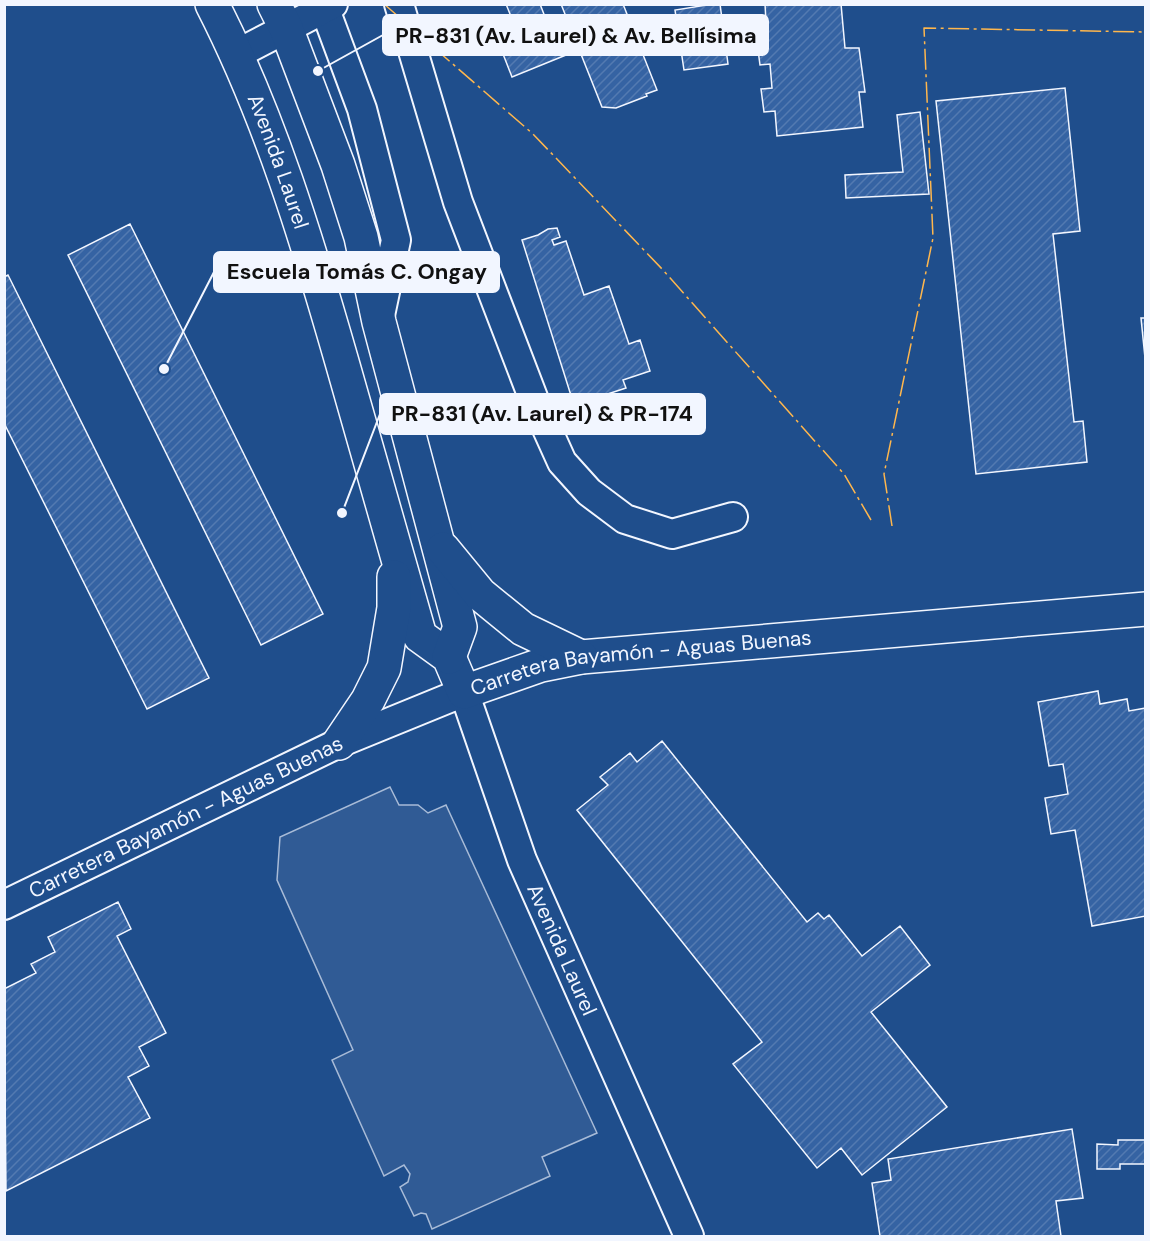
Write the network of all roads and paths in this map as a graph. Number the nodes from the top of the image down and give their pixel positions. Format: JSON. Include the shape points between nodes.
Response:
{"nodes":[{"id":1,"x":212,"y":4,"type":"edge"},
{"id":2,"x":399,"y":4,"type":"edge"},
{"id":3,"x":327,"y":6,"type":"edge"},
{"id":4,"x":280,"y":16,"type":"edge"},
{"id":5,"x":237,"y":54,"type":"junction"},
{"id":6,"x":379,"y":322,"type":"junction"},
{"id":7,"x":733,"y":517,"type":"dead end"},
{"id":8,"x":437,"y":541,"type":"junction"},
{"id":9,"x":393,"y":542,"type":"junction"},
{"id":10,"x":1146,"y":609,"type":"edge"},
{"id":11,"x":449,"y":657,"type":"junction"},
{"id":12,"x":581,"y":657,"type":"junction"},
{"id":13,"x":464,"y":692,"type":"junction"},
{"id":14,"x":339,"y":743,"type":"junction"},
{"id":15,"x":4,"y":906,"type":"edge"},
{"id":16,"x":689,"y":1236,"type":"edge"}],
"edges":[{"from":1,"to":5,"type":"main road","name":"Avenida Laurel"},
{"from":2,"to":7,"type":"street","via":[[458,202],[562,462],[589,492],[625,519],[672,534]]},
{"from":3,"to":4,"type":"street"},
{"from":3,"to":6,"type":"street","via":[[362,109],[396,240]]},
{"from":4,"to":5,"type":"street"},
{"from":4,"to":6,"type":"main road","via":[[338,165],[361,237]]},
{"from":5,"to":9,"type":"main road","name":"Avenida Laurel","via":[[281,165]]},
{"from":6,"to":8,"type":"main road"},
{"from":8,"to":11,"type":"main road","via":[[460,627]]},
{"from":8,"to":12,"type":"main road","via":[[480,594],[523,629]]},
{"from":9,"to":11,"type":"main road","name":"Avenida Laurel","via":[[420,636]]},
{"from":9,"to":14,"type":"main road","via":[[394,608],[384,668]]},
{"from":10,"to":12,"type":"main road","name":"Carretera Bayamón - Aguas Buenas"},
{"from":11,"to":13,"type":"main road","name":"Avenida Laurel"},
{"from":12,"to":13,"type":"main road","name":"Carretera Bayamón - Aguas Buenas","via":[[541,665]]},
{"from":13,"to":14,"type":"street","name":"Carretera Bayamón - Aguas Buenas"},
{"from":13,"to":16,"type":"street","name":"Avenida Laurel","via":[[522,860]]},
{"from":14,"to":15,"type":"street","name":"Carretera Bayamón - Aguas Buenas"}]}
